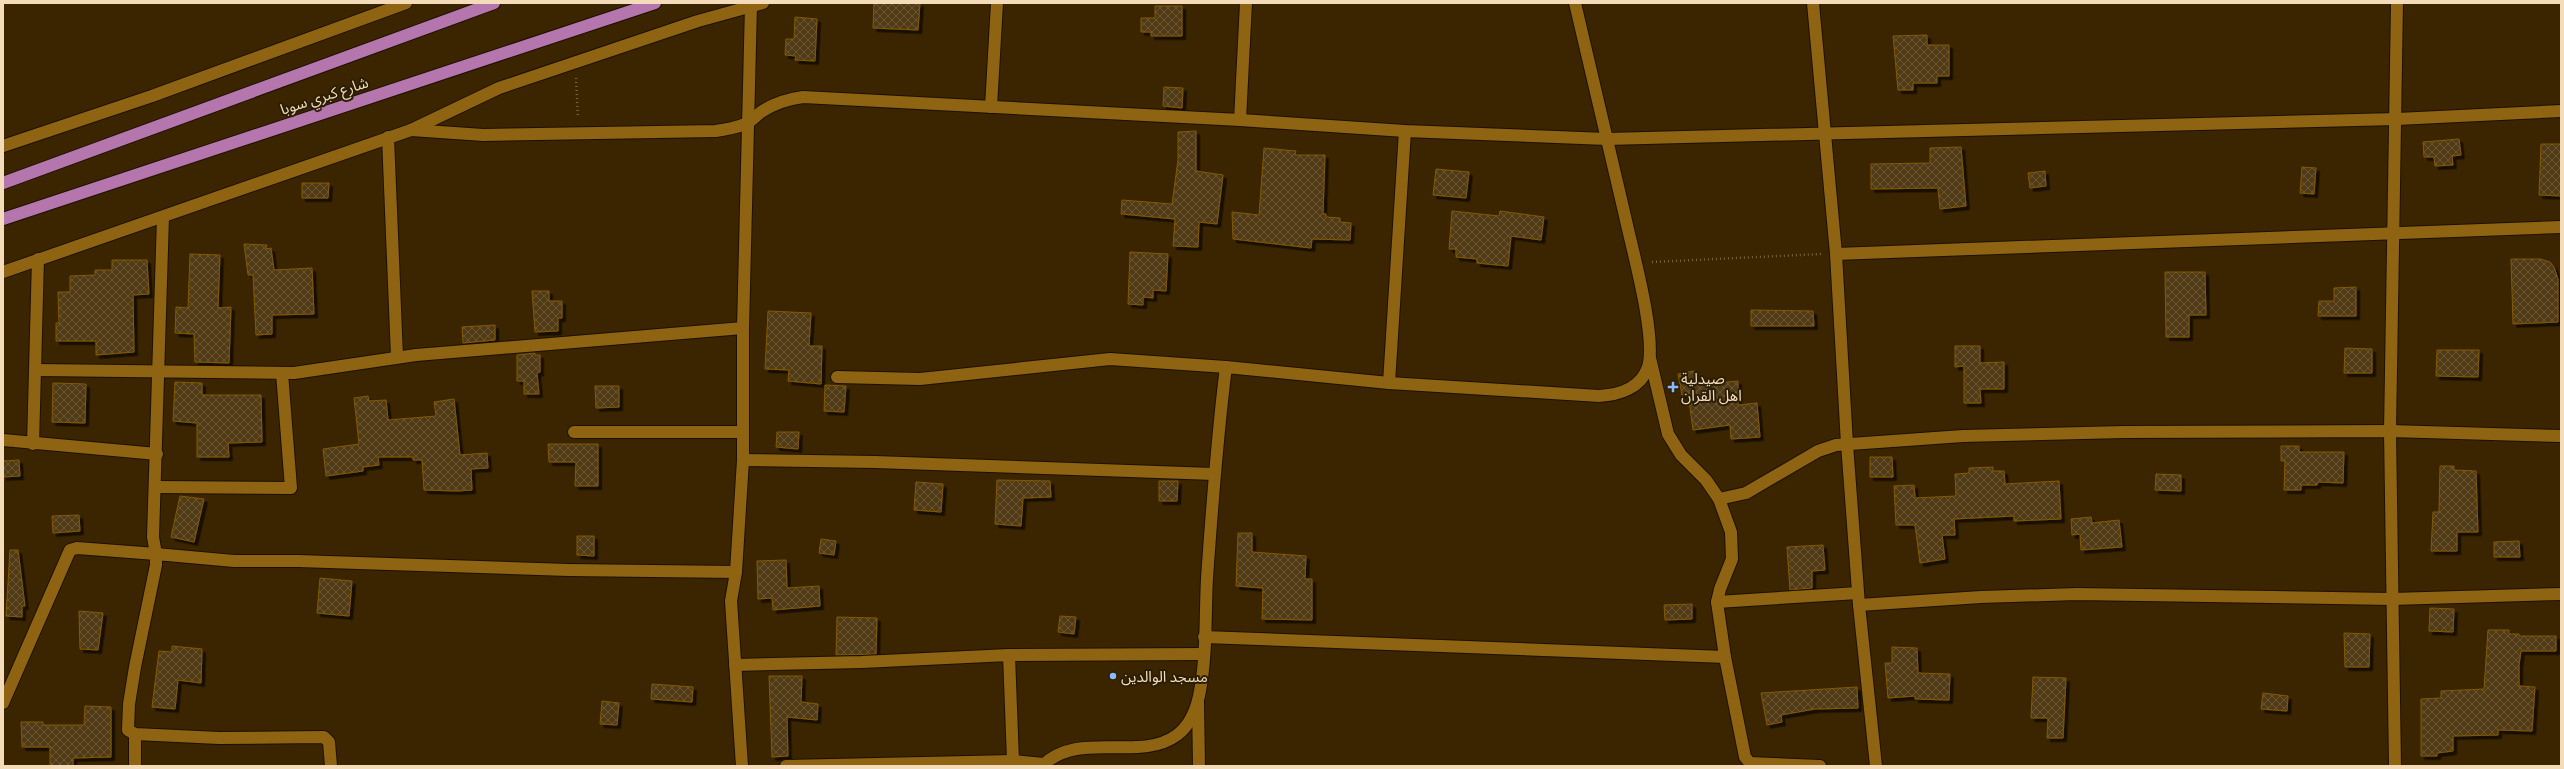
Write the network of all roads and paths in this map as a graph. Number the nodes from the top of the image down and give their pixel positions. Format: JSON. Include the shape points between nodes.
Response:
{"nodes":[{"id":1,"x":406,"y":3,"type":"edge"},
{"id":2,"x":494,"y":3,"type":"edge"},
{"id":3,"x":655,"y":3,"type":"edge"},
{"id":4,"x":997,"y":3,"type":"edge"},
{"id":5,"x":1246,"y":3,"type":"edge"},
{"id":6,"x":1575,"y":3,"type":"edge"},
{"id":7,"x":1812,"y":3,"type":"edge"},
{"id":8,"x":2397,"y":3,"type":"edge"},
{"id":9,"x":757,"y":4,"type":"edge"},
{"id":10,"x":576,"y":61,"type":"junction"},
{"id":11,"x":992,"y":107,"type":"junction"},
{"id":12,"x":2561,"y":111,"type":"edge"},
{"id":13,"x":1240,"y":120,"type":"junction"},
{"id":14,"x":2397,"y":120,"type":"junction"},
{"id":15,"x":750,"y":122,"type":"junction"},
{"id":16,"x":411,"y":130,"type":"junction"},
{"id":17,"x":1405,"y":131,"type":"junction"},
{"id":18,"x":578,"y":134,"type":"junction"},
{"id":19,"x":1825,"y":135,"type":"junction"},
{"id":20,"x":388,"y":137,"type":"junction"},
{"id":21,"x":1607,"y":139,"type":"junction"},
{"id":22,"x":3,"y":146,"type":"edge"},
{"id":23,"x":3,"y":183,"type":"edge"},
{"id":24,"x":163,"y":218,"type":"junction"},
{"id":25,"x":3,"y":219,"type":"edge"},
{"id":26,"x":2561,"y":227,"type":"edge"},
{"id":27,"x":2394,"y":232,"type":"junction"},
{"id":28,"x":1836,"y":254,"type":"junction"},
{"id":29,"x":38,"y":259,"type":"junction"},
{"id":30,"x":1636,"y":263,"type":"junction"},
{"id":31,"x":3,"y":272,"type":"edge"},
{"id":32,"x":743,"y":328,"type":"junction"},
{"id":33,"x":397,"y":358,"type":"junction"},
{"id":34,"x":1650,"y":358,"type":"junction"},
{"id":35,"x":1226,"y":367,"type":"junction"},
{"id":36,"x":36,"y":370,"type":"junction"},
{"id":37,"x":158,"y":371,"type":"junction"},
{"id":38,"x":282,"y":373,"type":"junction"},
{"id":39,"x":837,"y":377,"type":"dead end"},
{"id":40,"x":1389,"y":383,"type":"junction"},
{"id":41,"x":2390,"y":431,"type":"junction"},
{"id":42,"x":574,"y":432,"type":"dead end"},
{"id":43,"x":743,"y":432,"type":"junction"},
{"id":44,"x":2561,"y":436,"type":"edge"},
{"id":45,"x":3,"y":440,"type":"edge"},
{"id":46,"x":33,"y":444,"type":"junction"},
{"id":47,"x":1847,"y":444,"type":"junction"},
{"id":48,"x":157,"y":454,"type":"junction"},
{"id":49,"x":743,"y":460,"type":"junction"},
{"id":50,"x":1214,"y":474,"type":"junction"},
{"id":51,"x":155,"y":487,"type":"junction"},
{"id":52,"x":1719,"y":499,"type":"junction"},
{"id":53,"x":156,"y":554,"type":"junction"},
{"id":54,"x":736,"y":572,"type":"junction"},
{"id":55,"x":1858,"y":593,"type":"junction"},
{"id":56,"x":2561,"y":594,"type":"edge"},
{"id":57,"x":2392,"y":599,"type":"junction"},
{"id":58,"x":1717,"y":602,"type":"junction"},
{"id":59,"x":1859,"y":605,"type":"junction"},
{"id":60,"x":1204,"y":637,"type":"junction"},
{"id":61,"x":1009,"y":654,"type":"junction"},
{"id":62,"x":1203,"y":654,"type":"junction"},
{"id":63,"x":1724,"y":657,"type":"junction"},
{"id":64,"x":735,"y":665,"type":"junction"},
{"id":65,"x":1198,"y":702,"type":"junction"},
{"id":66,"x":3,"y":703,"type":"edge"},
{"id":67,"x":135,"y":734,"type":"junction"},
{"id":68,"x":1013,"y":761,"type":"junction"},
{"id":69,"x":1043,"y":765,"type":"edge"},
{"id":70,"x":135,"y":766,"type":"edge"},
{"id":71,"x":331,"y":766,"type":"edge"},
{"id":72,"x":742,"y":766,"type":"edge"},
{"id":73,"x":786,"y":766,"type":"edge"},
{"id":74,"x":1199,"y":766,"type":"edge"},
{"id":75,"x":1820,"y":766,"type":"edge"},
{"id":76,"x":1876,"y":766,"type":"edge"},
{"id":77,"x":2395,"y":766,"type":"edge"}],
"edges":[{"from":1,"to":22,"type":"street","via":[[152,96]]},
{"from":2,"to":23,"type":"highway","name":"شارع كبري سوبا"},
{"from":3,"to":25,"type":"highway","name":"شارع كبري سوبا"},
{"from":4,"to":11,"type":"street"},
{"from":5,"to":13,"type":"street"},
{"from":6,"to":21,"type":"street"},
{"from":7,"to":19,"type":"street"},
{"from":8,"to":14,"type":"street"},
{"from":9,"to":10,"type":"street"},
{"from":9,"to":15,"type":"street"},
{"from":10,"to":16,"type":"street","via":[[499,88]]},
{"from":10,"to":18,"type":"path"},
{"from":11,"to":13,"type":"street"},
{"from":11,"to":15,"type":"street","via":[[803,97],[775,105],[761,112]]},
{"from":12,"to":14,"type":"street"},
{"from":13,"to":17,"type":"street"},
{"from":14,"to":19,"type":"street"},
{"from":14,"to":27,"type":"street"},
{"from":15,"to":18,"type":"street","via":[[716,131]]},
{"from":15,"to":32,"type":"street"},
{"from":16,"to":18,"type":"street","via":[[483,135]]},
{"from":16,"to":20,"type":"street"},
{"from":17,"to":21,"type":"street"},
{"from":17,"to":40,"type":"street"},
{"from":19,"to":21,"type":"street"},
{"from":19,"to":28,"type":"street"},
{"from":20,"to":24,"type":"street"},
{"from":20,"to":33,"type":"street"},
{"from":21,"to":30,"type":"street"},
{"from":24,"to":29,"type":"street"},
{"from":24,"to":37,"type":"street"},
{"from":26,"to":27,"type":"street"},
{"from":27,"to":28,"type":"street"},
{"from":27,"to":41,"type":"street"},
{"from":28,"to":30,"type":"path"},
{"from":28,"to":47,"type":"street"},
{"from":29,"to":31,"type":"street"},
{"from":29,"to":36,"type":"street"},
{"from":30,"to":34,"type":"street","via":[[1650,337]]},
{"from":32,"to":33,"type":"street"},
{"from":32,"to":43,"type":"street"},
{"from":33,"to":38,"type":"street"},
{"from":34,"to":40,"type":"street","via":[[1641,380],[1626,390],[1608,396]]},
{"from":34,"to":52,"type":"street","via":[[1664,420],[1673,446],[1706,480]]},
{"from":35,"to":39,"type":"street","via":[[1110,359],[983,370],[920,379]]},
{"from":35,"to":40,"type":"street"},
{"from":35,"to":50,"type":"street"},
{"from":36,"to":37,"type":"street"},
{"from":36,"to":46,"type":"street"},
{"from":37,"to":38,"type":"street"},
{"from":37,"to":48,"type":"street"},
{"from":38,"to":51,"type":"street","via":[[291,488]]},
{"from":41,"to":44,"type":"street"},
{"from":41,"to":47,"type":"street","via":[[2086,433],[1963,436]]},
{"from":41,"to":57,"type":"street"},
{"from":42,"to":43,"type":"street"},
{"from":43,"to":49,"type":"street"},
{"from":45,"to":46,"type":"street"},
{"from":46,"to":48,"type":"street"},
{"from":47,"to":52,"type":"street","via":[[1826,447],[1757,488]]},
{"from":47,"to":55,"type":"street"},
{"from":48,"to":51,"type":"street"},
{"from":49,"to":50,"type":"street"},
{"from":49,"to":54,"type":"street"},
{"from":50,"to":60,"type":"street"},
{"from":51,"to":53,"type":"street","via":[[153,537]]},
{"from":52,"to":58,"type":"street","via":[[1731,532],[1733,550]]},
{"from":53,"to":54,"type":"street","via":[[234,561]]},
{"from":53,"to":66,"type":"street","via":[[77,548],[70,550]]},
{"from":53,"to":67,"type":"street","via":[[156,566],[129,704],[127,728]]},
{"from":54,"to":64,"type":"street","via":[[731,601]]},
{"from":55,"to":58,"type":"street"},
{"from":55,"to":59,"type":"street"},
{"from":56,"to":57,"type":"street"},
{"from":57,"to":59,"type":"street","via":[[2077,594]]},
{"from":57,"to":77,"type":"street"},
{"from":58,"to":63,"type":"street"},
{"from":59,"to":76,"type":"street"},
{"from":60,"to":62,"type":"street"},
{"from":60,"to":63,"type":"street"},
{"from":61,"to":62,"type":"street"},
{"from":61,"to":64,"type":"street","via":[[862,662]]},
{"from":61,"to":68,"type":"street"},
{"from":62,"to":65,"type":"street"},
{"from":63,"to":75,"type":"street","via":[[1745,757],[1750,762]]},
{"from":64,"to":72,"type":"street"},
{"from":65,"to":69,"type":"street","via":[[1184,728],[1167,741],[1154,745],[1075,749],[1058,754]]},
{"from":65,"to":74,"type":"street"},
{"from":67,"to":70,"type":"street"},
{"from":67,"to":71,"type":"street","via":[[219,738],[324,737],[329,742]]},
{"from":68,"to":69,"type":"street"},
{"from":68,"to":73,"type":"street"}]}
